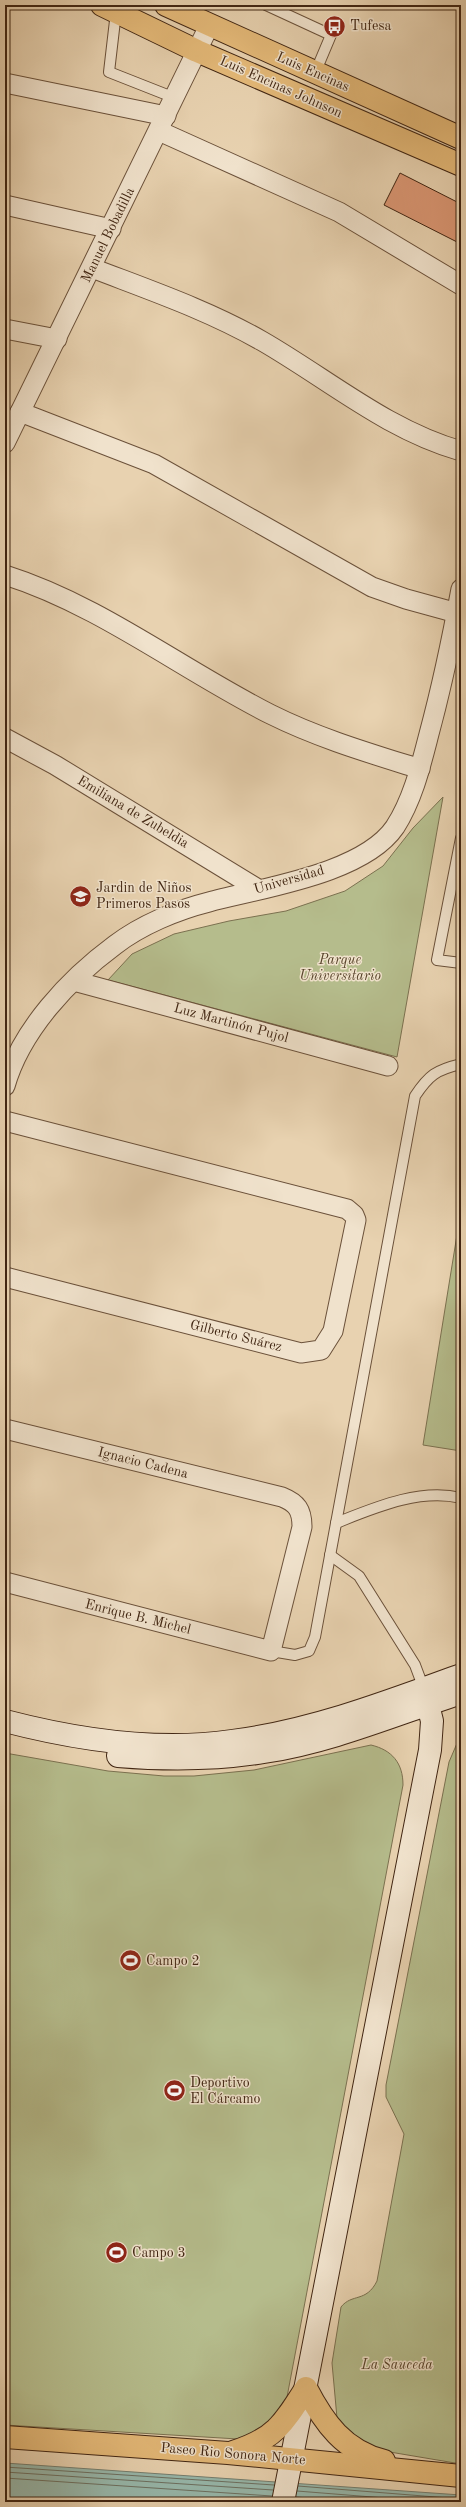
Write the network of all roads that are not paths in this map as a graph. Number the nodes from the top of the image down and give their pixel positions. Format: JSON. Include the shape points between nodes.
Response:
{"nodes":[{"id":1,"x":166,"y":5,"type":"edge"},
{"id":2,"x":266,"y":5,"type":"edge"},
{"id":3,"x":109,"y":8,"type":"edge"},
{"id":4,"x":209,"y":26,"type":"junction"},
{"id":5,"x":197,"y":51,"type":"junction"},
{"id":6,"x":315,"y":73,"type":"junction"},
{"id":7,"x":5,"y":83,"type":"edge"},
{"id":8,"x":175,"y":98,"type":"junction"},
{"id":9,"x":162,"y":123,"type":"junction"},
{"id":10,"x":461,"y":138,"type":"edge"},
{"id":11,"x":461,"y":165,"type":"edge"},
{"id":12,"x":5,"y":205,"type":"edge"},
{"id":13,"x":111,"y":229,"type":"junction"},
{"id":14,"x":92,"y":268,"type":"junction"},
{"id":15,"x":461,"y":285,"type":"edge"},
{"id":16,"x":5,"y":329,"type":"edge"},
{"id":17,"x":57,"y":339,"type":"junction"},
{"id":18,"x":20,"y":412,"type":"junction"},
{"id":19,"x":5,"y":443,"type":"edge"},
{"id":20,"x":461,"y":451,"type":"edge"},
{"id":21,"x":5,"y":575,"type":"edge"},
{"id":22,"x":461,"y":589,"type":"edge"},
{"id":23,"x":457,"y":613,"type":"junction"},
{"id":24,"x":5,"y":738,"type":"edge"},
{"id":25,"x":420,"y":769,"type":"junction"},
{"id":26,"x":461,"y":838,"type":"edge"},
{"id":27,"x":258,"y":889,"type":"junction"},
{"id":28,"x":461,"y":963,"type":"edge"},
{"id":29,"x":74,"y":981,"type":"junction"},
{"id":30,"x":461,"y":1064,"type":"edge"},
{"id":31,"x":388,"y":1066,"type":"dead end"},
{"id":32,"x":5,"y":1086,"type":"edge"},
{"id":33,"x":5,"y":1122,"type":"edge"},
{"id":34,"x":5,"y":1277,"type":"edge"},
{"id":35,"x":5,"y":1429,"type":"edge"},
{"id":36,"x":461,"y":1498,"type":"edge"},
{"id":37,"x":336,"y":1523,"type":"junction"},
{"id":38,"x":330,"y":1555,"type":"junction"},
{"id":39,"x":5,"y":1582,"type":"edge"},
{"id":40,"x":272,"y":1651,"type":"junction"},
{"id":41,"x":461,"y":1675,"type":"edge"},
{"id":42,"x":461,"y":1693,"type":"edge"},
{"id":43,"x":426,"y":1696,"type":"junction"},
{"id":44,"x":5,"y":1722,"type":"edge"},
{"id":45,"x":5,"y":1737,"type":"edge"},
{"id":46,"x":306,"y":2388,"type":"junction"},
{"id":47,"x":5,"y":2437,"type":"edge"},
{"id":48,"x":228,"y":2453,"type":"junction"},
{"id":49,"x":290,"y":2469,"type":"junction"},
{"id":50,"x":422,"y":2471,"type":"junction"},
{"id":51,"x":461,"y":2476,"type":"edge"},
{"id":52,"x":283,"y":2502,"type":"edge"}],
"edges":[{"from":1,"to":4,"type":"main road","name":"Luis Encinas"},
{"from":2,"to":6,"type":"lane","via":[[331,35]]},
{"from":3,"to":5,"type":"main road","name":"Luis Encinas Johnson"},
{"from":3,"to":8,"type":"lane","via":[[109,72]]},
{"from":4,"to":5,"type":"street","name":"Manuel Bobadilla"},
{"from":4,"to":6,"type":"main road","name":"Luis Encinas"},
{"from":5,"to":8,"type":"street","name":"Manuel Bobadilla"},
{"from":5,"to":11,"type":"main road","name":"Luis Encinas Johnson"},
{"from":6,"to":10,"type":"main road","name":"Luis Encinas"},
{"from":7,"to":9,"type":"street"},
{"from":8,"to":9,"type":"street","name":"Manuel Bobadilla"},
{"from":9,"to":13,"type":"street","name":"Manuel Bobadilla"},
{"from":9,"to":15,"type":"street","via":[[339,212]]},
{"from":12,"to":13,"type":"street"},
{"from":13,"to":14,"type":"street","name":"Manuel Bobadilla"},
{"from":14,"to":17,"type":"street","name":"Manuel Bobadilla"},
{"from":14,"to":20,"type":"street","via":[[189,305],[243,331],[389,421],[415,435]]},
{"from":16,"to":17,"type":"street"},
{"from":17,"to":18,"type":"street","name":"Manuel Bobadilla"},
{"from":18,"to":19,"type":"street","name":"Manuel Bobadilla"},
{"from":18,"to":23,"type":"street","via":[[154,464],[372,587]]},
{"from":21,"to":25,"type":"street","via":[[46,590],[79,606],[296,727],[327,740]]},
{"from":22,"to":23,"type":"street","name":"Universidad"},
{"from":23,"to":25,"type":"street","name":"Universidad"},
{"from":24,"to":27,"type":"street","name":"Emiliana de Zubeldia","via":[[55,764]]},
{"from":25,"to":27,"type":"street","name":"Universidad","via":[[408,803],[394,828],[378,845],[350,861],[310,876]]},
{"from":26,"to":28,"type":"lane","via":[[436,960]]},
{"from":27,"to":29,"type":"street","name":"Universidad","via":[[206,902],[154,922],[115,944]]},
{"from":29,"to":31,"type":"street","name":"Luz Martinón Pujol"},
{"from":29,"to":32,"type":"street","name":"Universidad","via":[[45,1013],[22,1046]]},
{"from":30,"to":37,"type":"lane","via":[[439,1070],[426,1079],[414,1096]]},
{"from":33,"to":34,"type":"street","name":"Gilberto Suárez","via":[[347,1209],[356,1220],[333,1331],[321,1350],[312,1353],[301,1353]]},
{"from":35,"to":40,"type":"street","name":"Ignacio Cadena","via":[[282,1496],[293,1502],[299,1508],[302,1527]]},
{"from":36,"to":37,"type":"lane","via":[[417,1498],[384,1504]]},
{"from":37,"to":38,"type":"lane"},
{"from":38,"to":40,"type":"lane","via":[[315,1637],[309,1651],[295,1655]]},
{"from":38,"to":43,"type":"lane","via":[[359,1576],[415,1665]]},
{"from":39,"to":40,"type":"street","name":"Enrique B. Michel"},
{"from":41,"to":43,"type":"main road"},
{"from":42,"to":43,"type":"main road"},
{"from":43,"to":44,"type":"main road","via":[[281,1733],[231,1742],[116,1742],[42,1731]]},
{"from":43,"to":45,"type":"main road","via":[[314,1740],[265,1752],[222,1757],[162,1760],[99,1754]]},
{"from":43,"to":46,"type":"main road","via":[[432,1721],[430,1750]]},
{"from":46,"to":48,"type":"main road","via":[[284,2422],[272,2434],[258,2444]]},
{"from":46,"to":49,"type":"main road"},
{"from":46,"to":50,"type":"main road","via":[[331,2429],[352,2448],[373,2458]]},
{"from":47,"to":48,"type":"main road","name":"Paseo Rio Sonora Norte"},
{"from":48,"to":49,"type":"main road","name":"Paseo Rio Sonora Norte"},
{"from":49,"to":50,"type":"main road","name":"Paseo Rio Sonora Norte"},
{"from":49,"to":52,"type":"main road"},
{"from":50,"to":51,"type":"main road","name":"Paseo Rio Sonora Norte"}]}
